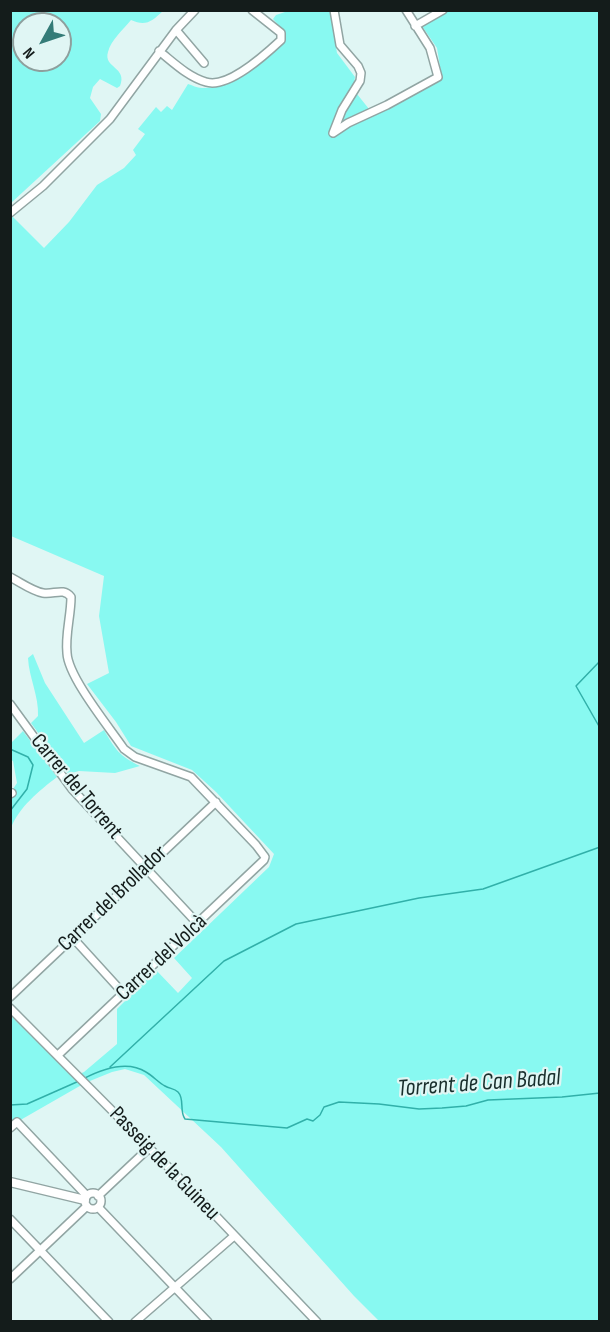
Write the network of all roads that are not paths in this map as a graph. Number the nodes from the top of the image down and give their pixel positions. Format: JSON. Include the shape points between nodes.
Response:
{"nodes":[{"id":1,"x":195,"y":10,"type":"edge"},
{"id":2,"x":252,"y":10,"type":"edge"},
{"id":3,"x":334,"y":10,"type":"edge"},
{"id":4,"x":406,"y":10,"type":"edge"},
{"id":5,"x":443,"y":10,"type":"edge"},
{"id":6,"x":415,"y":26,"type":"junction"},
{"id":7,"x":176,"y":30,"type":"junction"},
{"id":8,"x":159,"y":51,"type":"junction"},
{"id":9,"x":204,"y":63,"type":"dead end"},
{"id":10,"x":10,"y":213,"type":"edge"},
{"id":11,"x":10,"y":577,"type":"edge"},
{"id":12,"x":10,"y":704,"type":"edge"},
{"id":13,"x":216,"y":802,"type":"junction"},
{"id":14,"x":145,"y":867,"type":"junction"},
{"id":15,"x":198,"y":924,"type":"junction"},
{"id":16,"x":73,"y":938,"type":"junction"},
{"id":17,"x":124,"y":994,"type":"junction"},
{"id":18,"x":10,"y":997,"type":"edge"},
{"id":19,"x":10,"y":1008,"type":"edge"},
{"id":20,"x":58,"y":1055,"type":"junction"},
{"id":21,"x":10,"y":1128,"type":"edge"},
{"id":22,"x":148,"y":1148,"type":"junction"},
{"id":23,"x":10,"y":1182,"type":"edge"},
{"id":24,"x":98,"y":1196,"type":"junction"},
{"id":25,"x":87,"y":1201,"type":"junction"},
{"id":26,"x":98,"y":1207,"type":"junction"},
{"id":27,"x":10,"y":1219,"type":"edge"},
{"id":28,"x":234,"y":1236,"type":"junction"},
{"id":29,"x":40,"y":1250,"type":"junction"},
{"id":30,"x":10,"y":1279,"type":"edge"},
{"id":31,"x":174,"y":1286,"type":"junction"},
{"id":32,"x":315,"y":1321,"type":"edge"},
{"id":33,"x":109,"y":1322,"type":"edge"},
{"id":34,"x":135,"y":1322,"type":"edge"},
{"id":35,"x":208,"y":1322,"type":"edge"}],
"edges":[{"from":1,"to":7,"type":"street"},
{"from":2,"to":8,"type":"street","via":[[281,33],[281,40],[234,76],[208,84]]},
{"from":3,"to":6,"type":"street","via":[[340,45],[361,73],[333,133],[438,77],[432,52]]},
{"from":4,"to":6,"type":"street"},
{"from":5,"to":6,"type":"street"},
{"from":7,"to":8,"type":"street"},
{"from":7,"to":9,"type":"street"},
{"from":8,"to":10,"type":"street","via":[[110,119]]},
{"from":11,"to":13,"type":"street","via":[[41,593],[60,591],[71,597],[68,663],[124,749],[141,760],[191,777]]},
{"from":12,"to":14,"type":"street","name":"Carrer del Torrent","via":[[66,782]]},
{"from":13,"to":14,"type":"street","name":"Carrer del Brollador"},
{"from":13,"to":15,"type":"street","name":"Carrer del Volcà","via":[[265,854],[264,860]]},
{"from":14,"to":15,"type":"street","name":"Carrer del Torrent"},
{"from":14,"to":16,"type":"street","name":"Carrer del Brollador"},
{"from":15,"to":17,"type":"street","name":"Carrer del Volcà"},
{"from":16,"to":17,"type":"street"},
{"from":16,"to":18,"type":"street","name":"Carrer del Brollador"},
{"from":17,"to":20,"type":"street","name":"Carrer del Volcà"},
{"from":19,"to":20,"type":"street","name":"Passeig de la Guineu"},
{"from":20,"to":22,"type":"street","name":"Passeig de la Guineu"},
{"from":21,"to":25,"type":"street","via":[[17,1122]]},
{"from":22,"to":24,"type":"street"},
{"from":22,"to":28,"type":"street","name":"Passeig de la Guineu"},
{"from":23,"to":25,"type":"street"},
{"from":24,"to":25,"type":"street","via":[[92,1194]]},
{"from":24,"to":26,"type":"street"},
{"from":25,"to":26,"type":"street","via":[[92,1209]]},
{"from":25,"to":29,"type":"street"},
{"from":26,"to":31,"type":"street"},
{"from":27,"to":29,"type":"street"},
{"from":28,"to":31,"type":"street"},
{"from":28,"to":32,"type":"street","name":"Passeig de la Guineu"},
{"from":29,"to":30,"type":"street"},
{"from":29,"to":33,"type":"street"},
{"from":31,"to":34,"type":"street"},
{"from":31,"to":35,"type":"street"}]}
